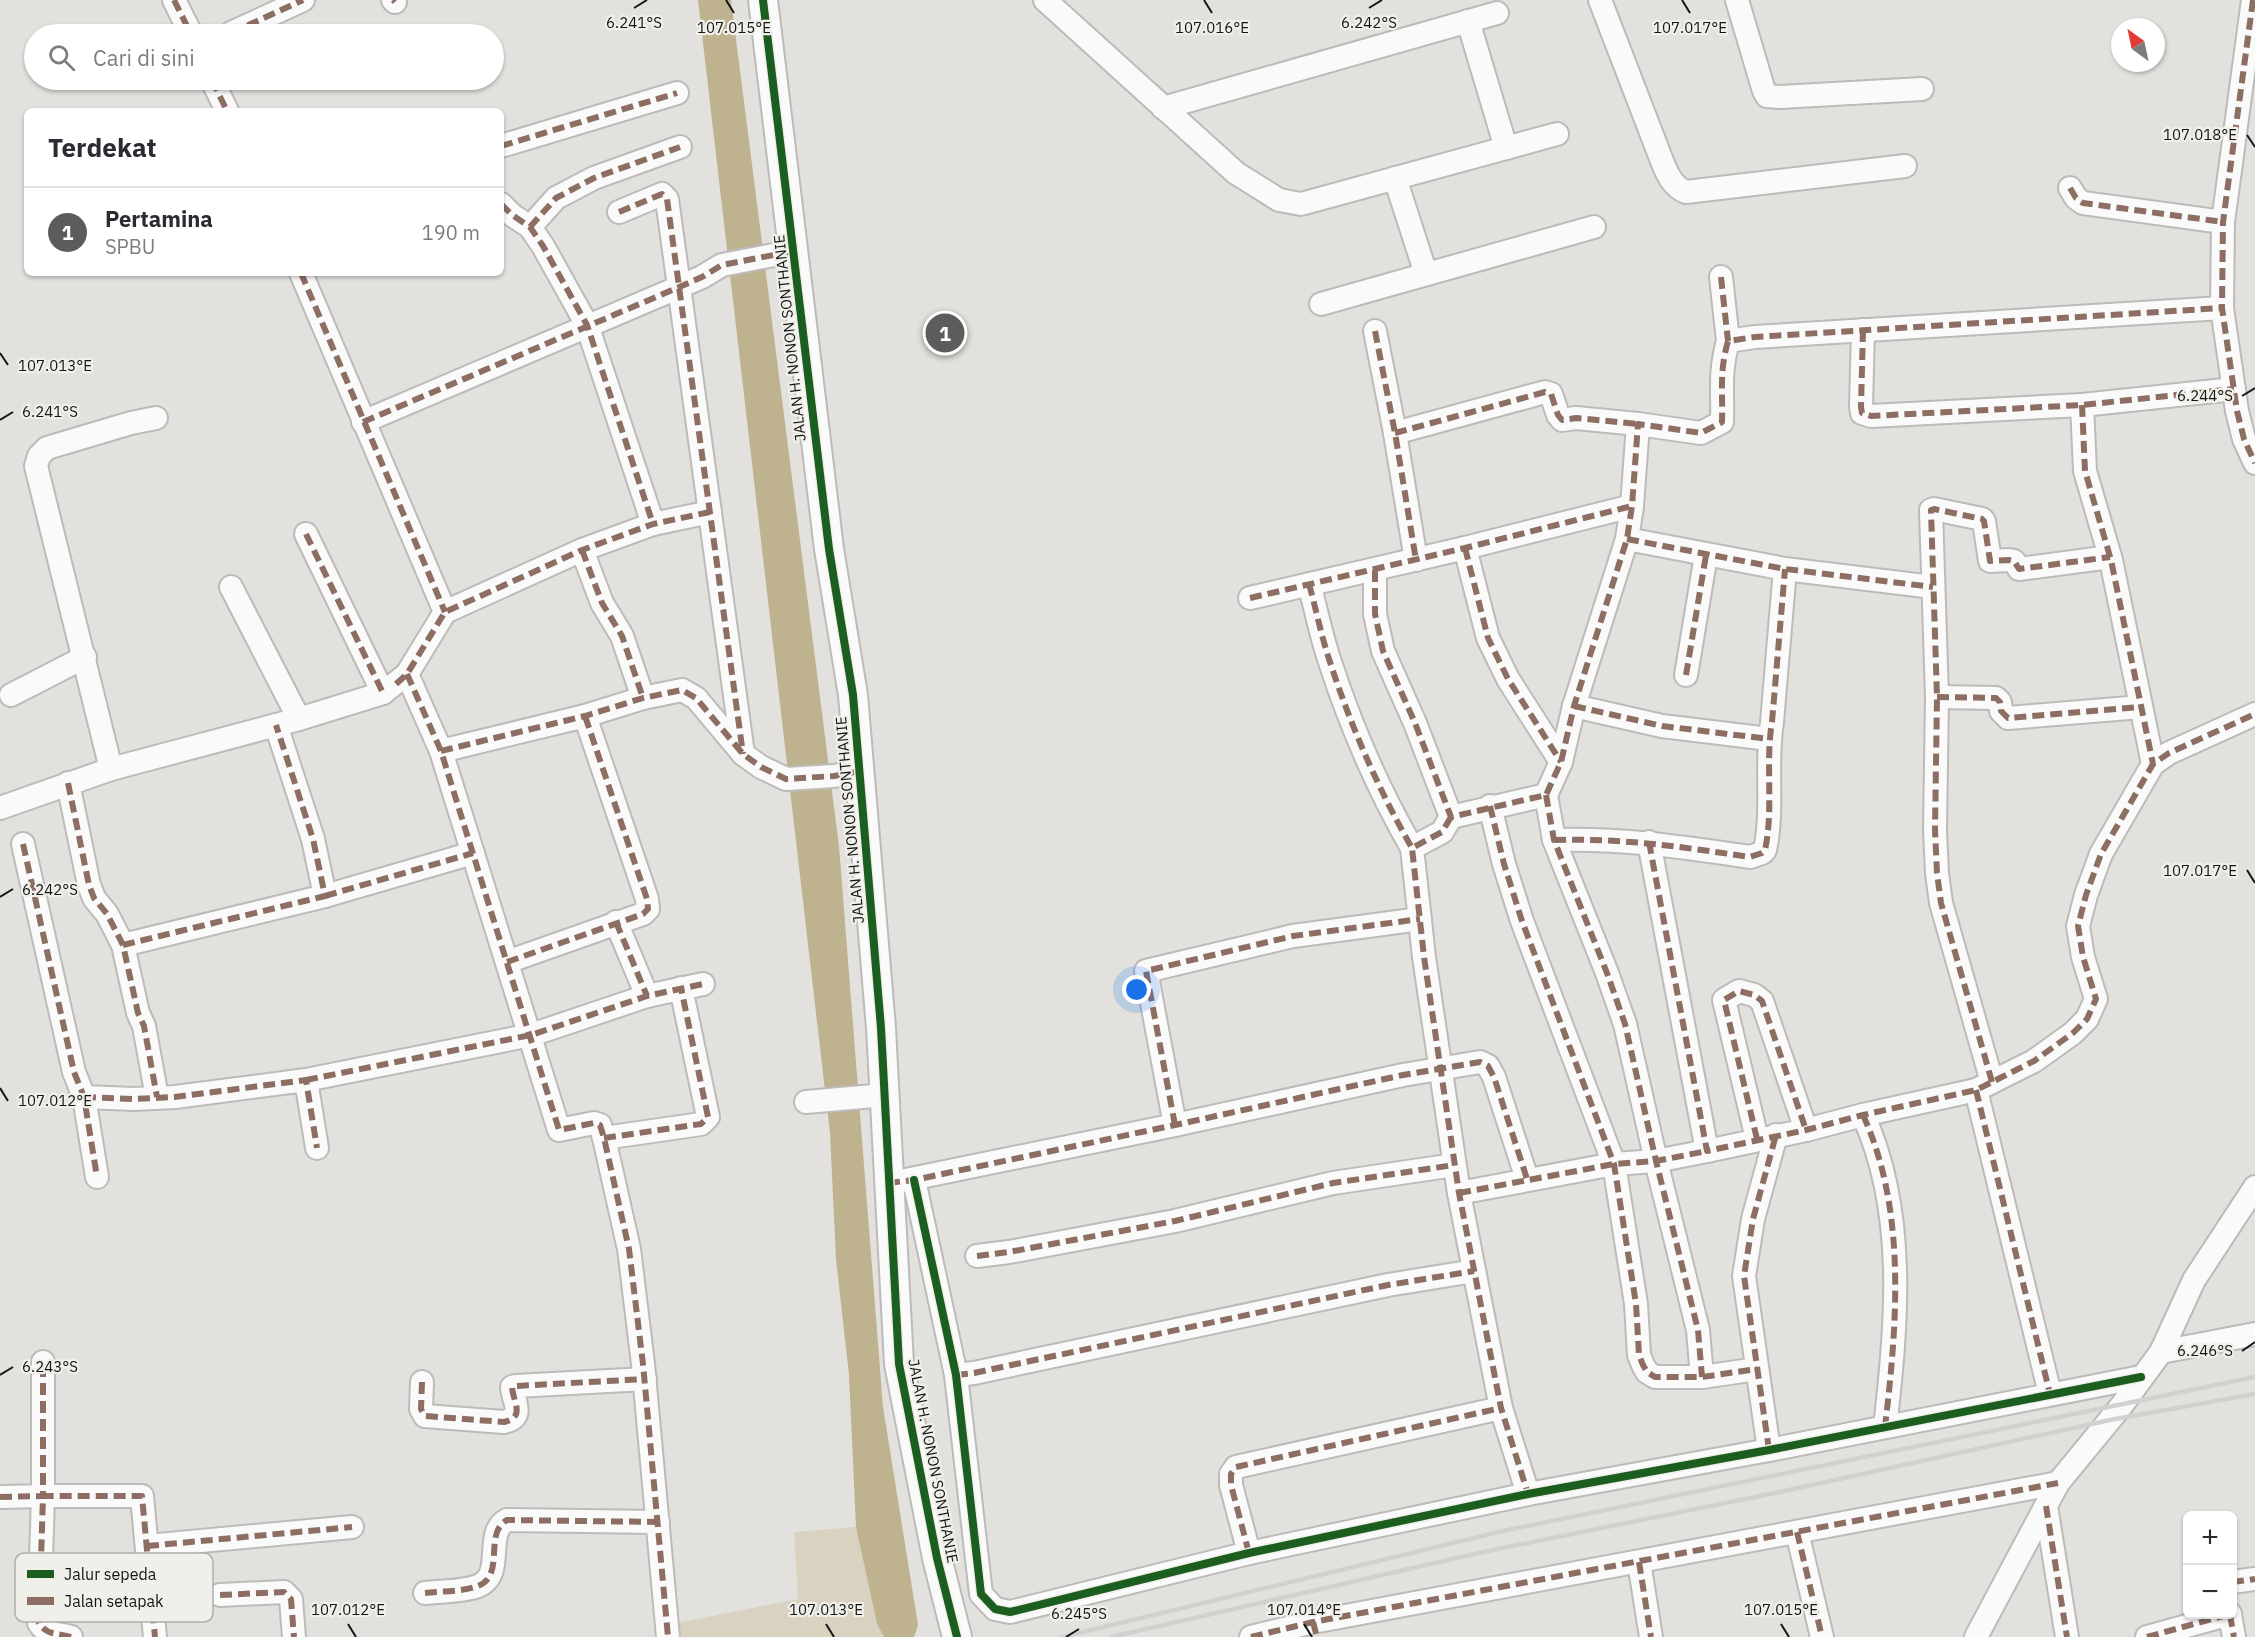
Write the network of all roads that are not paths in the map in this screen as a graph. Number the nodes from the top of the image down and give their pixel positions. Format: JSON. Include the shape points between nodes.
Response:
{"nodes":[{"id":1,"x":174,"y":0,"type":"edge"},
{"id":2,"x":303,"y":0,"type":"edge"},
{"id":3,"x":763,"y":0,"type":"edge"},
{"id":4,"x":1045,"y":0,"type":"edge"},
{"id":5,"x":1599,"y":0,"type":"edge"},
{"id":6,"x":1737,"y":0,"type":"edge"},
{"id":7,"x":2253,"y":0,"type":"edge"},
{"id":8,"x":1497,"y":13,"type":"dead end"},
{"id":9,"x":1468,"y":21,"type":"junction"},
{"id":10,"x":186,"y":24,"type":"edge"},
{"id":11,"x":251,"y":24,"type":"edge"},
{"id":12,"x":1922,"y":89,"type":"dead end"},
{"id":13,"x":217,"y":90,"type":"edge"},
{"id":14,"x":677,"y":93,"type":"dead end"},
{"id":15,"x":226,"y":108,"type":"edge"},
{"id":16,"x":1163,"y":108,"type":"junction"},
{"id":17,"x":1557,"y":134,"type":"dead end"},
{"id":18,"x":504,"y":145,"type":"edge"},
{"id":19,"x":680,"y":147,"type":"dead end"},
{"id":20,"x":1506,"y":148,"type":"junction"},
{"id":21,"x":1905,"y":166,"type":"dead end"},
{"id":22,"x":1395,"y":178,"type":"junction"},
{"id":23,"x":2070,"y":188,"type":"dead end"},
{"id":24,"x":504,"y":207,"type":"edge"},
{"id":25,"x":619,"y":212,"type":"dead end"},
{"id":26,"x":2223,"y":222,"type":"junction"},
{"id":27,"x":530,"y":227,"type":"junction"},
{"id":28,"x":1594,"y":227,"type":"dead end"},
{"id":29,"x":782,"y":253,"type":"junction"},
{"id":30,"x":1426,"y":274,"type":"junction"},
{"id":31,"x":302,"y":276,"type":"edge"},
{"id":32,"x":1721,"y":278,"type":"dead end"},
{"id":33,"x":680,"y":287,"type":"junction"},
{"id":34,"x":1320,"y":304,"type":"dead end"},
{"id":35,"x":2222,"y":308,"type":"junction"},
{"id":36,"x":587,"y":325,"type":"junction"},
{"id":37,"x":1863,"y":330,"type":"junction"},
{"id":38,"x":1375,"y":331,"type":"dead end"},
{"id":39,"x":1728,"y":341,"type":"junction"},
{"id":40,"x":2234,"y":388,"type":"junction"},
{"id":41,"x":2082,"y":405,"type":"junction"},
{"id":42,"x":156,"y":418,"type":"dead end"},
{"id":43,"x":363,"y":422,"type":"junction"},
{"id":44,"x":1638,"y":424,"type":"junction"},
{"id":45,"x":1395,"y":433,"type":"junction"},
{"id":46,"x":2255,"y":463,"type":"edge"},
{"id":47,"x":1632,"y":506,"type":"junction"},
{"id":48,"x":710,"y":512,"type":"junction"},
{"id":49,"x":653,"y":524,"type":"junction"},
{"id":50,"x":306,"y":534,"type":"dead end"},
{"id":51,"x":1627,"y":539,"type":"junction"},
{"id":52,"x":1465,"y":548,"type":"junction"},
{"id":53,"x":582,"y":550,"type":"junction"},
{"id":54,"x":1706,"y":555,"type":"junction"},
{"id":55,"x":2110,"y":557,"type":"junction"},
{"id":56,"x":1416,"y":560,"type":"junction"},
{"id":57,"x":1785,"y":569,"type":"junction"},
{"id":58,"x":1375,"y":570,"type":"junction"},
{"id":59,"x":1309,"y":584,"type":"junction"},
{"id":60,"x":231,"y":587,"type":"dead end"},
{"id":61,"x":1933,"y":587,"type":"junction"},
{"id":62,"x":1250,"y":598,"type":"dead end"},
{"id":63,"x":445,"y":612,"type":"junction"},
{"id":64,"x":85,"y":657,"type":"junction"},
{"id":65,"x":406,"y":674,"type":"junction"},
{"id":66,"x":1686,"y":675,"type":"dead end"},
{"id":67,"x":383,"y":693,"type":"junction"},
{"id":68,"x":11,"y":695,"type":"dead end"},
{"id":69,"x":1937,"y":697,"type":"junction"},
{"id":70,"x":643,"y":698,"type":"junction"},
{"id":71,"x":1574,"y":706,"type":"junction"},
{"id":72,"x":2141,"y":707,"type":"junction"},
{"id":73,"x":2255,"y":714,"type":"edge"},
{"id":74,"x":585,"y":716,"type":"junction"},
{"id":75,"x":299,"y":719,"type":"junction"},
{"id":76,"x":276,"y":725,"type":"junction"},
{"id":77,"x":1769,"y":740,"type":"junction"},
{"id":78,"x":441,"y":751,"type":"junction"},
{"id":79,"x":743,"y":754,"type":"junction"},
{"id":80,"x":1562,"y":762,"type":"junction"},
{"id":81,"x":2153,"y":764,"type":"junction"},
{"id":82,"x":111,"y":769,"type":"junction"},
{"id":83,"x":847,"y":773,"type":"junction"},
{"id":84,"x":68,"y":783,"type":"junction"},
{"id":85,"x":1546,"y":795,"type":"junction"},
{"id":86,"x":1490,"y":806,"type":"junction"},
{"id":87,"x":0,"y":808,"type":"edge"},
{"id":88,"x":1451,"y":817,"type":"junction"},
{"id":89,"x":1554,"y":840,"type":"junction"},
{"id":90,"x":1649,"y":842,"type":"junction"},
{"id":91,"x":22,"y":844,"type":"dead end"},
{"id":92,"x":1412,"y":848,"type":"junction"},
{"id":93,"x":473,"y":853,"type":"junction"},
{"id":94,"x":325,"y":896,"type":"junction"},
{"id":95,"x":1420,"y":919,"type":"junction"},
{"id":96,"x":616,"y":922,"type":"junction"},
{"id":97,"x":123,"y":945,"type":"junction"},
{"id":98,"x":507,"y":962,"type":"junction"},
{"id":99,"x":647,"y":996,"type":"junction"},
{"id":100,"x":531,"y":1035,"type":"junction"},
{"id":101,"x":1439,"y":1069,"type":"junction"},
{"id":102,"x":306,"y":1080,"type":"junction"},
{"id":103,"x":1984,"y":1086,"type":"junction"},
{"id":104,"x":874,"y":1096,"type":"junction"},
{"id":105,"x":84,"y":1097,"type":"junction"},
{"id":106,"x":157,"y":1097,"type":"junction"},
{"id":107,"x":813,"y":1101,"type":"dead end"},
{"id":108,"x":1863,"y":1115,"type":"junction"},
{"id":109,"x":1175,"y":1125,"type":"junction"},
{"id":110,"x":1806,"y":1130,"type":"junction"},
{"id":111,"x":1767,"y":1137,"type":"junction"},
{"id":112,"x":604,"y":1138,"type":"junction"},
{"id":113,"x":317,"y":1148,"type":"dead end"},
{"id":114,"x":1707,"y":1151,"type":"junction"},
{"id":115,"x":1656,"y":1161,"type":"junction"},
{"id":116,"x":1614,"y":1164,"type":"junction"},
{"id":117,"x":1454,"y":1165,"type":"junction"},
{"id":118,"x":97,"y":1177,"type":"dead end"},
{"id":119,"x":1527,"y":1179,"type":"junction"},
{"id":120,"x":901,"y":1181,"type":"junction"},
{"id":121,"x":2255,"y":1187,"type":"edge"},
{"id":122,"x":1459,"y":1193,"type":"junction"},
{"id":123,"x":978,"y":1256,"type":"dead end"},
{"id":124,"x":1474,"y":1271,"type":"junction"},
{"id":125,"x":2255,"y":1334,"type":"edge"},
{"id":126,"x":2161,"y":1352,"type":"junction"},
{"id":127,"x":44,"y":1362,"type":"dead end"},
{"id":128,"x":1757,"y":1369,"type":"junction"},
{"id":129,"x":956,"y":1375,"type":"junction"},
{"id":130,"x":1702,"y":1377,"type":"junction"},
{"id":131,"x":2141,"y":1377,"type":"junction"},
{"id":132,"x":645,"y":1379,"type":"junction"},
{"id":133,"x":422,"y":1382,"type":"dead end"},
{"id":134,"x":2050,"y":1394,"type":"junction"},
{"id":135,"x":1501,"y":1408,"type":"junction"},
{"id":136,"x":1885,"y":1427,"type":"junction"},
{"id":137,"x":1769,"y":1450,"type":"junction"},
{"id":138,"x":2058,"y":1483,"type":"junction"},
{"id":139,"x":1528,"y":1494,"type":"junction"},
{"id":140,"x":43,"y":1496,"type":"junction"},
{"id":141,"x":0,"y":1497,"type":"edge"},
{"id":142,"x":2046,"y":1506,"type":"junction"},
{"id":143,"x":658,"y":1522,"type":"junction"},
{"id":144,"x":352,"y":1527,"type":"dead end"},
{"id":145,"x":1797,"y":1532,"type":"junction"},
{"id":146,"x":147,"y":1546,"type":"junction"},
{"id":147,"x":41,"y":1553,"type":"edge"},
{"id":148,"x":148,"y":1553,"type":"edge"},
{"id":149,"x":1249,"y":1553,"type":"junction"},
{"id":150,"x":1640,"y":1562,"type":"junction"},
{"id":151,"x":2255,"y":1579,"type":"edge"},
{"id":152,"x":2237,"y":1581,"type":"edge"},
{"id":153,"x":425,"y":1593,"type":"dead end"},
{"id":154,"x":220,"y":1595,"type":"dead end"},
{"id":155,"x":2215,"y":1619,"type":"edge"},
{"id":156,"x":2231,"y":1619,"type":"edge"},
{"id":157,"x":39,"y":1622,"type":"edge"},
{"id":158,"x":153,"y":1622,"type":"edge"},
{"id":159,"x":1315,"y":1630,"type":"edge"},
{"id":160,"x":71,"y":1637,"type":"edge"},
{"id":161,"x":154,"y":1637,"type":"edge"},
{"id":162,"x":294,"y":1637,"type":"edge"},
{"id":163,"x":668,"y":1637,"type":"edge"},
{"id":164,"x":957,"y":1637,"type":"edge"},
{"id":165,"x":1251,"y":1637,"type":"edge"},
{"id":166,"x":1651,"y":1637,"type":"edge"},
{"id":167,"x":1822,"y":1637,"type":"edge"},
{"id":168,"x":1976,"y":1637,"type":"edge"},
{"id":169,"x":2067,"y":1637,"type":"edge"},
{"id":170,"x":2147,"y":1637,"type":"edge"},
{"id":171,"x":2234,"y":1637,"type":"edge"}],
"edges":[{"from":1,"to":10,"type":"street"},
{"from":2,"to":11,"type":"street"},
{"from":3,"to":29,"type":"street","name":"JALAN H. NONON SONTHANIE","via":[[781,158]]},
{"from":4,"to":16,"type":"street"},
{"from":5,"to":21,"type":"street","via":[[1662,162],[1682,191]]},
{"from":6,"to":12,"type":"street","via":[[1767,96]]},
{"from":7,"to":26,"type":"street"},
{"from":8,"to":9,"type":"street"},
{"from":9,"to":16,"type":"street"},
{"from":9,"to":20,"type":"street"},
{"from":13,"to":15,"type":"street"},
{"from":14,"to":18,"type":"street"},
{"from":16,"to":22,"type":"street","via":[[1236,173],[1279,200],[1301,204]]},
{"from":17,"to":20,"type":"street"},
{"from":19,"to":27,"type":"street","via":[[594,177],[556,198]]},
{"from":20,"to":22,"type":"street"},
{"from":22,"to":30,"type":"street"},
{"from":23,"to":26,"type":"street","via":[[2083,203]]},
{"from":24,"to":27,"type":"street"},
{"from":25,"to":33,"type":"street","via":[[665,195]]},
{"from":26,"to":35,"type":"street"},
{"from":27,"to":36,"type":"street"},
{"from":28,"to":30,"type":"street"},
{"from":29,"to":33,"type":"street","via":[[722,265]]},
{"from":29,"to":83,"type":"street","name":"JALAN H. NONON SONTHANIE","via":[[808,390],[853,695]]},
{"from":30,"to":34,"type":"street"},
{"from":31,"to":43,"type":"street"},
{"from":32,"to":39,"type":"street"},
{"from":33,"to":36,"type":"street"},
{"from":33,"to":48,"type":"street"},
{"from":35,"to":37,"type":"street"},
{"from":35,"to":40,"type":"street"},
{"from":36,"to":43,"type":"street"},
{"from":36,"to":49,"type":"street"},
{"from":37,"to":39,"type":"street"},
{"from":37,"to":41,"type":"street","via":[[1864,415]]},
{"from":38,"to":45,"type":"street"},
{"from":39,"to":44,"type":"street","via":[[1720,390],[1722,422],[1701,433]]},
{"from":40,"to":41,"type":"street"},
{"from":40,"to":46,"type":"street","via":[[2244,439]]},
{"from":41,"to":55,"type":"street","via":[[2085,471]]},
{"from":42,"to":64,"type":"street","via":[[47,448],[37,460]]},
{"from":43,"to":63,"type":"street"},
{"from":44,"to":45,"type":"street","via":[[1563,420],[1551,394],[1545,392]]},
{"from":44,"to":47,"type":"street"},
{"from":45,"to":56,"type":"street"},
{"from":47,"to":51,"type":"street"},
{"from":47,"to":52,"type":"street"},
{"from":48,"to":49,"type":"street"},
{"from":48,"to":79,"type":"street"},
{"from":49,"to":53,"type":"street"},
{"from":50,"to":67,"type":"street"},
{"from":51,"to":54,"type":"street"},
{"from":51,"to":71,"type":"street"},
{"from":52,"to":56,"type":"street"},
{"from":52,"to":80,"type":"street","via":[[1488,638],[1508,679]]},
{"from":53,"to":63,"type":"street"},
{"from":53,"to":70,"type":"street","via":[[602,603],[622,636]]},
{"from":54,"to":57,"type":"street"},
{"from":54,"to":66,"type":"street"},
{"from":55,"to":61,"type":"street","via":[[2019,569],[2014,561],[1990,561],[1982,519],[1934,509],[1930,518]]},
{"from":55,"to":72,"type":"street"},
{"from":56,"to":58,"type":"street"},
{"from":57,"to":61,"type":"street"},
{"from":57,"to":77,"type":"street"},
{"from":58,"to":59,"type":"street"},
{"from":58,"to":88,"type":"street","via":[[1375,614],[1383,651]]},
{"from":59,"to":62,"type":"street"},
{"from":59,"to":92,"type":"street","via":[[1329,659],[1358,734],[1387,804]]},
{"from":60,"to":75,"type":"street"},
{"from":61,"to":69,"type":"street"},
{"from":63,"to":65,"type":"street"},
{"from":64,"to":68,"type":"street"},
{"from":64,"to":82,"type":"street"},
{"from":65,"to":67,"type":"street"},
{"from":65,"to":78,"type":"street"},
{"from":67,"to":75,"type":"street"},
{"from":69,"to":72,"type":"street","via":[[1996,698],[2008,718]]},
{"from":69,"to":103,"type":"street","via":[[1935,830],[1940,893]]},
{"from":70,"to":74,"type":"street"},
{"from":70,"to":79,"type":"street","via":[[682,690],[690,693]]},
{"from":71,"to":77,"type":"street","via":[[1662,726]]},
{"from":71,"to":80,"type":"street"},
{"from":72,"to":81,"type":"street"},
{"from":73,"to":81,"type":"street"},
{"from":74,"to":78,"type":"street"},
{"from":74,"to":96,"type":"street","via":[[648,904],[645,913]]},
{"from":75,"to":76,"type":"street"},
{"from":76,"to":82,"type":"street"},
{"from":76,"to":94,"type":"street","via":[[313,839]]},
{"from":77,"to":90,"type":"street","via":[[1767,844],[1762,854],[1750,857]]},
{"from":78,"to":93,"type":"street"},
{"from":79,"to":83,"type":"street","via":[[786,779]]},
{"from":80,"to":85,"type":"street"},
{"from":81,"to":103,"type":"street","via":[[2101,854],[2082,908],[2080,944],[2096,999],[2091,1012],[2081,1026],[2053,1049]]},
{"from":82,"to":84,"type":"street"},
{"from":83,"to":104,"type":"street","name":"JALAN H. NONON SONTHANIE"},
{"from":84,"to":87,"type":"street"},
{"from":84,"to":97,"type":"street","via":[[89,885]]},
{"from":85,"to":86,"type":"street"},
{"from":85,"to":89,"type":"street"},
{"from":86,"to":88,"type":"street"},
{"from":86,"to":116,"type":"street","via":[[1522,921]]},
{"from":88,"to":92,"type":"street","via":[[1439,835]]},
{"from":89,"to":90,"type":"street"},
{"from":89,"to":115,"type":"street","via":[[1625,1024]]},
{"from":90,"to":114,"type":"street"},
{"from":91,"to":105,"type":"street","via":[[74,1072]]},
{"from":92,"to":95,"type":"street"},
{"from":93,"to":94,"type":"street"},
{"from":93,"to":98,"type":"street"},
{"from":94,"to":97,"type":"street"},
{"from":95,"to":101,"type":"street"},
{"from":95,"to":109,"type":"street","via":[[1293,936],[1146,971]]},
{"from":96,"to":98,"type":"street"},
{"from":96,"to":99,"type":"street"},
{"from":97,"to":106,"type":"street"},
{"from":98,"to":100,"type":"street"},
{"from":99,"to":100,"type":"street"},
{"from":99,"to":112,"type":"street","via":[[692,986],[708,1117],[701,1124]]},
{"from":100,"to":102,"type":"street"},
{"from":100,"to":112,"type":"street","via":[[559,1130],[594,1123],[600,1125]]},
{"from":101,"to":109,"type":"street"},
{"from":101,"to":117,"type":"street"},
{"from":101,"to":119,"type":"street","via":[[1480,1062],[1490,1070]]},
{"from":102,"to":106,"type":"street"},
{"from":102,"to":113,"type":"street"},
{"from":103,"to":108,"type":"street"},
{"from":103,"to":134,"type":"street"},
{"from":104,"to":107,"type":"street"},
{"from":104,"to":120,"type":"street","name":"JALAN H. NONON SONTHANIE"},
{"from":105,"to":106,"type":"street"},
{"from":105,"to":118,"type":"street"},
{"from":108,"to":110,"type":"street"},
{"from":108,"to":136,"type":"street","via":[[1884,1173],[1894,1262],[1892,1364]]},
{"from":109,"to":120,"type":"street"},
{"from":110,"to":111,"type":"street"},
{"from":110,"to":111,"type":"street","via":[[1762,1001],[1739,991],[1724,1000]]},
{"from":111,"to":114,"type":"street"},
{"from":111,"to":128,"type":"street","via":[[1744,1276]]},
{"from":112,"to":132,"type":"street","via":[[629,1249]]},
{"from":114,"to":115,"type":"street"},
{"from":115,"to":116,"type":"street"},
{"from":115,"to":130,"type":"street","via":[[1698,1330]]},
{"from":116,"to":119,"type":"street"},
{"from":116,"to":130,"type":"street","via":[[1643,1365],[1655,1377]]},
{"from":117,"to":122,"type":"street"},
{"from":117,"to":123,"type":"street","via":[[1334,1183],[1175,1221]]},
{"from":119,"to":122,"type":"street"},
{"from":120,"to":129,"type":"street"},
{"from":120,"to":164,"type":"street","name":"JALAN H. NONON SONTHANIE","via":[[899,1364],[937,1558]]},
{"from":121,"to":126,"type":"street","via":[[2194,1280]]},
{"from":122,"to":124,"type":"street"},
{"from":124,"to":129,"type":"street","via":[[1389,1285]]},
{"from":124,"to":135,"type":"street"},
{"from":125,"to":126,"type":"street"},
{"from":126,"to":131,"type":"street"},
{"from":127,"to":140,"type":"street"},
{"from":128,"to":130,"type":"street"},
{"from":128,"to":137,"type":"street"},
{"from":129,"to":149,"type":"street","via":[[981,1594],[995,1610],[1010,1611]]},
{"from":131,"to":134,"type":"street"},
{"from":131,"to":138,"type":"street"},
{"from":132,"to":133,"type":"street","via":[[512,1387],[516,1417],[504,1422],[425,1416],[421,1409]]},
{"from":132,"to":143,"type":"street"},
{"from":134,"to":136,"type":"street"},
{"from":135,"to":139,"type":"street"},
{"from":135,"to":149,"type":"street","via":[[1236,1467],[1230,1474],[1231,1485]]},
{"from":136,"to":137,"type":"street"},
{"from":137,"to":139,"type":"street"},
{"from":138,"to":142,"type":"street"},
{"from":138,"to":145,"type":"street"},
{"from":139,"to":149,"type":"street"},
{"from":140,"to":141,"type":"street"},
{"from":140,"to":146,"type":"street","via":[[142,1496]]},
{"from":140,"to":147,"type":"street"},
{"from":142,"to":168,"type":"street"},
{"from":142,"to":169,"type":"street"},
{"from":143,"to":153,"type":"street","via":[[507,1520],[498,1528],[492,1572],[481,1584]]},
{"from":143,"to":163,"type":"street"},
{"from":144,"to":146,"type":"street"},
{"from":145,"to":150,"type":"street"},
{"from":145,"to":167,"type":"street"},
{"from":146,"to":148,"type":"street"},
{"from":150,"to":159,"type":"street"},
{"from":150,"to":166,"type":"street"},
{"from":151,"to":152,"type":"street"},
{"from":154,"to":162,"type":"street","via":[[284,1592],[291,1599]]},
{"from":155,"to":170,"type":"street"},
{"from":156,"to":171,"type":"street"},
{"from":157,"to":160,"type":"street","via":[[51,1634]]},
{"from":158,"to":161,"type":"street"},
{"from":159,"to":165,"type":"street"}]}
